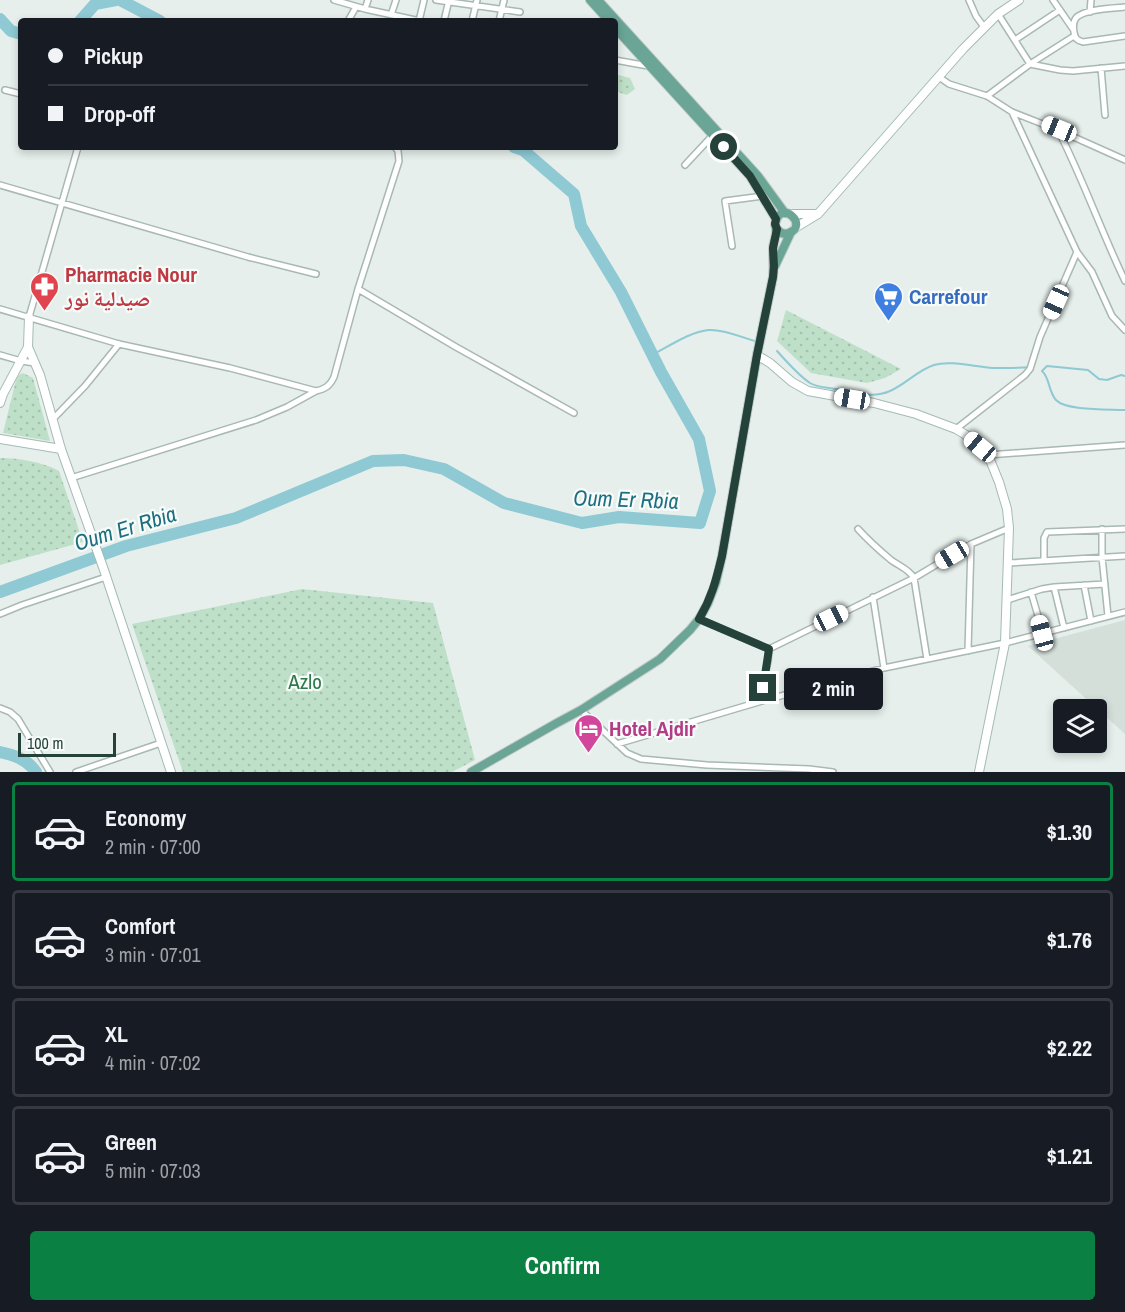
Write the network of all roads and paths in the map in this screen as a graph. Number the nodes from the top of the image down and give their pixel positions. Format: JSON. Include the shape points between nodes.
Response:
{"nodes":[{"id":1,"x":334,"y":0,"type":"edge"},
{"id":2,"x":368,"y":0,"type":"edge"},
{"id":3,"x":396,"y":0,"type":"edge"},
{"id":4,"x":424,"y":0,"type":"edge"},
{"id":5,"x":436,"y":0,"type":"edge"},
{"id":6,"x":504,"y":0,"type":"edge"},
{"id":7,"x":590,"y":0,"type":"edge"},
{"id":8,"x":598,"y":0,"type":"edge"},
{"id":9,"x":969,"y":0,"type":"edge"},
{"id":10,"x":1018,"y":0,"type":"edge"},
{"id":11,"x":1053,"y":0,"type":"edge"},
{"id":12,"x":1091,"y":0,"type":"edge"},
{"id":13,"x":449,"y":1,"type":"edge"},
{"id":14,"x":476,"y":3,"type":"edge"},
{"id":15,"x":356,"y":7,"type":"junction"},
{"id":16,"x":1125,"y":7,"type":"edge"},
{"id":17,"x":365,"y":9,"type":"junction"},
{"id":18,"x":502,"y":10,"type":"junction"},
{"id":19,"x":1060,"y":10,"type":"junction"},
{"id":20,"x":520,"y":12,"type":"dead end"},
{"id":21,"x":1090,"y":12,"type":"junction"},
{"id":22,"x":998,"y":14,"type":"junction"},
{"id":23,"x":391,"y":15,"type":"junction"},
{"id":24,"x":350,"y":18,"type":"edge"},
{"id":25,"x":405,"y":18,"type":"edge"},
{"id":26,"x":420,"y":18,"type":"edge"},
{"id":27,"x":445,"y":18,"type":"edge"},
{"id":28,"x":473,"y":18,"type":"edge"},
{"id":29,"x":500,"y":18,"type":"edge"},
{"id":30,"x":606,"y":18,"type":"edge"},
{"id":31,"x":612,"y":18,"type":"edge"},
{"id":32,"x":618,"y":25,"type":"edge"},
{"id":33,"x":984,"y":27,"type":"junction"},
{"id":34,"x":618,"y":31,"type":"edge"},
{"id":35,"x":1074,"y":34,"type":"junction"},
{"id":36,"x":1125,"y":36,"type":"edge"},
{"id":37,"x":1015,"y":40,"type":"junction"},
{"id":38,"x":633,"y":44,"type":"junction"},
{"id":39,"x":618,"y":60,"type":"edge"},
{"id":40,"x":652,"y":64,"type":"junction"},
{"id":41,"x":1030,"y":64,"type":"junction"},
{"id":42,"x":1125,"y":67,"type":"edge"},
{"id":43,"x":1101,"y":68,"type":"junction"},
{"id":44,"x":939,"y":77,"type":"junction"},
{"id":45,"x":671,"y":85,"type":"junction"},
{"id":46,"x":5,"y":90,"type":"dead end"},
{"id":47,"x":18,"y":93,"type":"edge"},
{"id":48,"x":987,"y":96,"type":"junction"},
{"id":49,"x":1012,"y":112,"type":"junction"},
{"id":50,"x":1105,"y":115,"type":"dead end"},
{"id":51,"x":1059,"y":129,"type":"junction"},
{"id":52,"x":713,"y":135,"type":"junction"},
{"id":53,"x":77,"y":150,"type":"edge"},
{"id":54,"x":397,"y":150,"type":"edge"},
{"id":55,"x":1125,"y":160,"type":"edge"},
{"id":56,"x":685,"y":165,"type":"dead end"},
{"id":57,"x":0,"y":185,"type":"edge"},
{"id":58,"x":762,"y":196,"type":"junction"},
{"id":59,"x":62,"y":204,"type":"junction"},
{"id":60,"x":788,"y":213,"type":"junction"},
{"id":61,"x":818,"y":214,"type":"junction"},
{"id":62,"x":776,"y":219,"type":"junction"},
{"id":63,"x":777,"y":229,"type":"junction"},
{"id":64,"x":793,"y":230,"type":"junction"},
{"id":65,"x":732,"y":246,"type":"dead end"},
{"id":66,"x":1077,"y":252,"type":"junction"},
{"id":67,"x":774,"y":266,"type":"junction"},
{"id":68,"x":316,"y":274,"type":"dead end"},
{"id":69,"x":1125,"y":281,"type":"edge"},
{"id":70,"x":358,"y":289,"type":"junction"},
{"id":71,"x":0,"y":309,"type":"edge"},
{"id":72,"x":29,"y":317,"type":"junction"},
{"id":73,"x":1125,"y":330,"type":"edge"},
{"id":74,"x":119,"y":344,"type":"junction"},
{"id":75,"x":28,"y":347,"type":"junction"},
{"id":76,"x":0,"y":355,"type":"edge"},
{"id":77,"x":757,"y":355,"type":"junction"},
{"id":78,"x":21,"y":361,"type":"junction"},
{"id":79,"x":35,"y":363,"type":"junction"},
{"id":80,"x":316,"y":392,"type":"junction"},
{"id":81,"x":0,"y":403,"type":"edge"},
{"id":82,"x":574,"y":413,"type":"dead end"},
{"id":83,"x":52,"y":420,"type":"junction"},
{"id":84,"x":956,"y":429,"type":"junction"},
{"id":85,"x":0,"y":439,"type":"edge"},
{"id":86,"x":1125,"y":446,"type":"edge"},
{"id":87,"x":61,"y":449,"type":"junction"},
{"id":88,"x":988,"y":455,"type":"junction"},
{"id":89,"x":71,"y":478,"type":"junction"},
{"id":90,"x":1009,"y":528,"type":"junction"},
{"id":91,"x":858,"y":529,"type":"dead end"},
{"id":92,"x":1102,"y":529,"type":"junction"},
{"id":93,"x":1125,"y":529,"type":"edge"},
{"id":94,"x":971,"y":544,"type":"junction"},
{"id":95,"x":1125,"y":556,"type":"edge"},
{"id":96,"x":1102,"y":557,"type":"junction"},
{"id":97,"x":1044,"y":561,"type":"junction"},
{"id":98,"x":1008,"y":563,"type":"junction"},
{"id":99,"x":105,"y":573,"type":"junction"},
{"id":100,"x":914,"y":578,"type":"junction"},
{"id":101,"x":1105,"y":584,"type":"junction"},
{"id":102,"x":1084,"y":585,"type":"junction"},
{"id":103,"x":1054,"y":587,"type":"junction"},
{"id":104,"x":1031,"y":592,"type":"junction"},
{"id":105,"x":873,"y":597,"type":"junction"},
{"id":106,"x":1006,"y":600,"type":"junction"},
{"id":107,"x":1125,"y":612,"type":"edge"},
{"id":108,"x":0,"y":614,"type":"edge"},
{"id":109,"x":1108,"y":616,"type":"junction"},
{"id":110,"x":699,"y":619,"type":"junction"},
{"id":111,"x":1091,"y":621,"type":"junction"},
{"id":112,"x":1064,"y":628,"type":"junction"},
{"id":113,"x":1042,"y":633,"type":"junction"},
{"id":114,"x":1005,"y":643,"type":"junction"},
{"id":115,"x":769,"y":649,"type":"junction"},
{"id":116,"x":968,"y":651,"type":"junction"},
{"id":117,"x":927,"y":659,"type":"junction"},
{"id":118,"x":884,"y":669,"type":"junction"},
{"id":119,"x":762,"y":700,"type":"junction"},
{"id":120,"x":0,"y":708,"type":"edge"},
{"id":121,"x":581,"y":710,"type":"junction"},
{"id":122,"x":161,"y":743,"type":"junction"},
{"id":123,"x":617,"y":744,"type":"junction"},
{"id":124,"x":706,"y":769,"type":"edge"},
{"id":125,"x":51,"y":772,"type":"edge"},
{"id":126,"x":76,"y":772,"type":"edge"},
{"id":127,"x":171,"y":772,"type":"edge"},
{"id":128,"x":471,"y":772,"type":"edge"},
{"id":129,"x":833,"y":772,"type":"edge"},
{"id":130,"x":979,"y":772,"type":"edge"}],
"edges":[{"from":1,"to":15,"type":"street"},
{"from":2,"to":17,"type":"street"},
{"from":3,"to":23,"type":"street"},
{"from":4,"to":26,"type":"street"},
{"from":5,"to":13,"type":"street"},
{"from":6,"to":18,"type":"street"},
{"from":7,"to":30,"type":"main road"},
{"from":8,"to":31,"type":"main road"},
{"from":9,"to":33,"type":"street"},
{"from":10,"to":22,"type":"street"},
{"from":11,"to":19,"type":"street"},
{"from":12,"to":21,"type":"street"},
{"from":13,"to":14,"type":"street"},
{"from":13,"to":27,"type":"street"},
{"from":14,"to":18,"type":"street"},
{"from":14,"to":28,"type":"street"},
{"from":15,"to":17,"type":"street"},
{"from":15,"to":24,"type":"street"},
{"from":16,"to":21,"type":"street"},
{"from":17,"to":23,"type":"street"},
{"from":18,"to":20,"type":"street"},
{"from":18,"to":29,"type":"street"},
{"from":19,"to":35,"type":"street"},
{"from":19,"to":37,"type":"street"},
{"from":21,"to":35,"type":"street","via":[[1076,19]]},
{"from":22,"to":33,"type":"street"},
{"from":22,"to":37,"type":"street"},
{"from":23,"to":25,"type":"street"},
{"from":32,"to":38,"type":"main road"},
{"from":33,"to":44,"type":"street"},
{"from":34,"to":38,"type":"main road"},
{"from":35,"to":36,"type":"street","via":[[1083,42]]},
{"from":35,"to":41,"type":"street"},
{"from":37,"to":41,"type":"street"},
{"from":38,"to":40,"type":"main road"},
{"from":39,"to":40,"type":"street"},
{"from":40,"to":45,"type":"main road"},
{"from":41,"to":43,"type":"street","via":[[1073,71]]},
{"from":41,"to":48,"type":"street"},
{"from":42,"to":43,"type":"street"},
{"from":43,"to":50,"type":"street"},
{"from":44,"to":48,"type":"street","via":[[958,88]]},
{"from":44,"to":61,"type":"street"},
{"from":45,"to":52,"type":"main road"},
{"from":45,"to":60,"type":"main road"},
{"from":46,"to":47,"type":"street"},
{"from":48,"to":49,"type":"street"},
{"from":49,"to":51,"type":"street"},
{"from":49,"to":66,"type":"street"},
{"from":51,"to":55,"type":"street"},
{"from":51,"to":69,"type":"street"},
{"from":52,"to":56,"type":"street"},
{"from":52,"to":58,"type":"main road","via":[[750,176]]},
{"from":53,"to":59,"type":"street"},
{"from":54,"to":70,"type":"street","via":[[399,161]]},
{"from":57,"to":59,"type":"street"},
{"from":58,"to":62,"type":"main road"},
{"from":58,"to":65,"type":"street","via":[[725,201]]},
{"from":59,"to":68,"type":"street"},
{"from":59,"to":72,"type":"street"},
{"from":60,"to":61,"type":"street"},
{"from":60,"to":62,"type":"main road"},
{"from":60,"to":64,"type":"main road","via":[[795,218]]},
{"from":61,"to":64,"type":"street"},
{"from":62,"to":63,"type":"main road"},
{"from":63,"to":64,"type":"main road","via":[[786,234]]},
{"from":63,"to":67,"type":"main road"},
{"from":64,"to":67,"type":"main road"},
{"from":66,"to":73,"type":"street","via":[[1092,272],[1112,316]]},
{"from":66,"to":84,"type":"street","via":[[1030,369]]},
{"from":67,"to":77,"type":"main road"},
{"from":70,"to":80,"type":"street","via":[[334,377],[326,388]]},
{"from":70,"to":82,"type":"street"},
{"from":71,"to":72,"type":"street"},
{"from":72,"to":74,"type":"street"},
{"from":72,"to":75,"type":"street"},
{"from":74,"to":80,"type":"street"},
{"from":74,"to":83,"type":"street"},
{"from":75,"to":78,"type":"street"},
{"from":75,"to":79,"type":"street"},
{"from":76,"to":78,"type":"street"},
{"from":77,"to":84,"type":"street","via":[[808,391],[884,405]]},
{"from":77,"to":110,"type":"main road","via":[[720,564]]},
{"from":78,"to":79,"type":"street"},
{"from":78,"to":81,"type":"street"},
{"from":79,"to":83,"type":"street"},
{"from":80,"to":89,"type":"street","via":[[256,420]]},
{"from":83,"to":87,"type":"street"},
{"from":84,"to":88,"type":"street"},
{"from":85,"to":87,"type":"street"},
{"from":86,"to":88,"type":"street"},
{"from":87,"to":89,"type":"street"},
{"from":88,"to":90,"type":"street","via":[[1007,509]]},
{"from":89,"to":99,"type":"street"},
{"from":90,"to":94,"type":"street"},
{"from":90,"to":98,"type":"street"},
{"from":91,"to":100,"type":"street"},
{"from":92,"to":93,"type":"street"},
{"from":92,"to":96,"type":"street"},
{"from":92,"to":97,"type":"street","via":[[1047,532]]},
{"from":94,"to":100,"type":"street"},
{"from":94,"to":116,"type":"street"},
{"from":95,"to":96,"type":"street"},
{"from":96,"to":97,"type":"street"},
{"from":96,"to":101,"type":"street"},
{"from":97,"to":98,"type":"street"},
{"from":98,"to":106,"type":"street"},
{"from":99,"to":108,"type":"street"},
{"from":99,"to":122,"type":"street"},
{"from":100,"to":105,"type":"street"},
{"from":100,"to":117,"type":"street"},
{"from":101,"to":102,"type":"street"},
{"from":101,"to":109,"type":"street"},
{"from":102,"to":103,"type":"street"},
{"from":102,"to":111,"type":"street"},
{"from":103,"to":104,"type":"street"},
{"from":103,"to":112,"type":"street"},
{"from":104,"to":106,"type":"street"},
{"from":104,"to":113,"type":"street"},
{"from":105,"to":115,"type":"street"},
{"from":105,"to":118,"type":"street"},
{"from":106,"to":114,"type":"street"},
{"from":107,"to":109,"type":"street"},
{"from":109,"to":111,"type":"street"},
{"from":110,"to":115,"type":"street"},
{"from":110,"to":121,"type":"main road","via":[[660,659]]},
{"from":111,"to":112,"type":"street"},
{"from":112,"to":113,"type":"street"},
{"from":113,"to":114,"type":"street"},
{"from":114,"to":116,"type":"street"},
{"from":114,"to":130,"type":"street"},
{"from":115,"to":119,"type":"street"},
{"from":116,"to":117,"type":"street"},
{"from":117,"to":118,"type":"street"},
{"from":118,"to":119,"type":"street"},
{"from":119,"to":123,"type":"street"},
{"from":120,"to":125,"type":"street","via":[[18,719]]},
{"from":121,"to":123,"type":"street"},
{"from":121,"to":128,"type":"main road"},
{"from":122,"to":126,"type":"street"},
{"from":122,"to":127,"type":"street"},
{"from":123,"to":124,"type":"street","via":[[641,759]]},
{"from":124,"to":129,"type":"street"}]}
